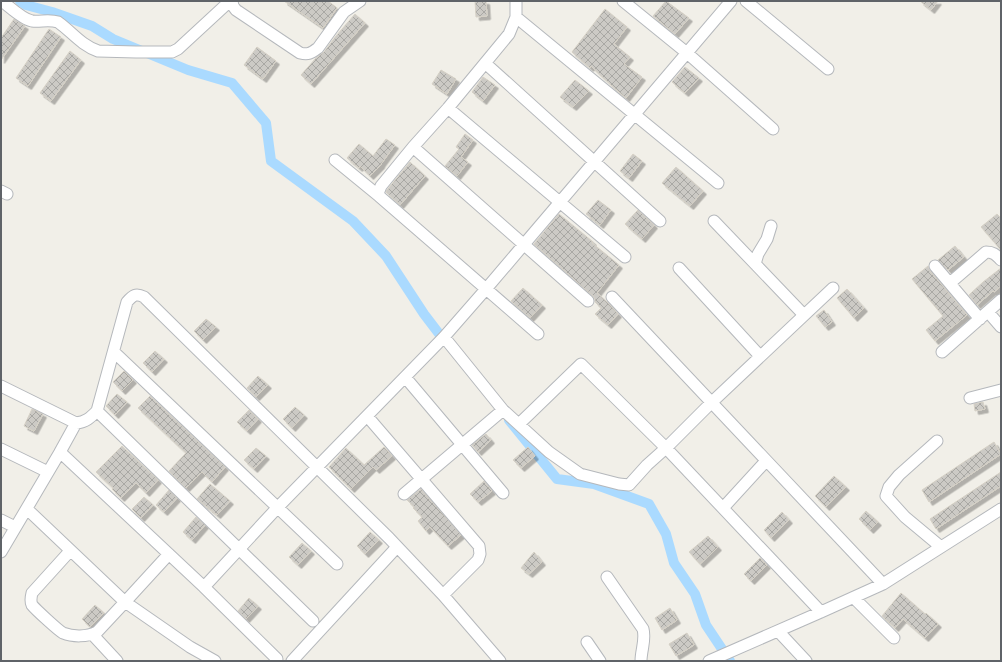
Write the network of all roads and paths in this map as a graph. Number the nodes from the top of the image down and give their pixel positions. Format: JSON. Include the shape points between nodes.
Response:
{"nodes":[{"id":1,"x":2,"y":1,"type":"edge"},
{"id":2,"x":231,"y":1,"type":"edge"},
{"id":3,"x":360,"y":1,"type":"edge"},
{"id":4,"x":516,"y":1,"type":"edge"},
{"id":5,"x":623,"y":1,"type":"edge"},
{"id":6,"x":731,"y":1,"type":"edge"},
{"id":7,"x":746,"y":1,"type":"edge"},
{"id":8,"x":516,"y":17,"type":"junction"},
{"id":9,"x":687,"y":53,"type":"junction"},
{"id":10,"x":486,"y":64,"type":"junction"},
{"id":11,"x":828,"y":68,"type":"dead end"},
{"id":12,"x":448,"y":108,"type":"junction"},
{"id":13,"x":634,"y":115,"type":"junction"},
{"id":14,"x":773,"y":129,"type":"dead end"},
{"id":15,"x":413,"y":147,"type":"junction"},
{"id":16,"x":335,"y":160,"type":"dead end"},
{"id":17,"x":594,"y":162,"type":"junction"},
{"id":18,"x":718,"y":183,"type":"dead end"},
{"id":19,"x":379,"y":196,"type":"junction"},
{"id":20,"x":560,"y":202,"type":"junction"},
{"id":21,"x":660,"y":221,"type":"dead end"},
{"id":22,"x":714,"y":221,"type":"dead end"},
{"id":23,"x":771,"y":226,"type":"dead end"},
{"id":24,"x":524,"y":245,"type":"junction"},
{"id":25,"x":625,"y":258,"type":"dead end"},
{"id":26,"x":1001,"y":260,"type":"edge"},
{"id":27,"x":755,"y":264,"type":"junction"},
{"id":28,"x":935,"y":266,"type":"dead end"},
{"id":29,"x":679,"y":268,"type":"dead end"},
{"id":30,"x":950,"y":283,"type":"junction"},
{"id":31,"x":833,"y":288,"type":"dead end"},
{"id":32,"x":486,"y":289,"type":"junction"},
{"id":33,"x":612,"y":297,"type":"dead end"},
{"id":34,"x":1001,"y":300,"type":"edge"},
{"id":35,"x":588,"y":301,"type":"dead end"},
{"id":36,"x":804,"y":315,"type":"junction"},
{"id":37,"x":984,"y":315,"type":"junction"},
{"id":38,"x":1001,"y":327,"type":"edge"},
{"id":39,"x":538,"y":334,"type":"dead end"},
{"id":40,"x":444,"y":337,"type":"junction"},
{"id":41,"x":114,"y":352,"type":"junction"},
{"id":42,"x":942,"y":352,"type":"dead end"},
{"id":43,"x":760,"y":356,"type":"junction"},
{"id":44,"x":404,"y":377,"type":"junction"},
{"id":45,"x":1,"y":386,"type":"edge"},
{"id":46,"x":1001,"y":390,"type":"edge"},
{"id":47,"x":970,"y":398,"type":"dead end"},
{"id":48,"x":711,"y":402,"type":"junction"},
{"id":49,"x":503,"y":410,"type":"junction"},
{"id":50,"x":97,"y":411,"type":"junction"},
{"id":51,"x":367,"y":416,"type":"junction"},
{"id":52,"x":76,"y":423,"type":"junction"},
{"id":53,"x":519,"y":424,"type":"junction"},
{"id":54,"x":937,"y":441,"type":"dead end"},
{"id":55,"x":462,"y":445,"type":"junction"},
{"id":56,"x":666,"y":448,"type":"junction"},
{"id":57,"x":1,"y":449,"type":"edge"},
{"id":58,"x":60,"y":452,"type":"junction"},
{"id":59,"x":766,"y":461,"type":"junction"},
{"id":60,"x":316,"y":468,"type":"junction"},
{"id":61,"x":48,"y":472,"type":"junction"},
{"id":62,"x":422,"y":479,"type":"junction"},
{"id":63,"x":503,"y":493,"type":"dead end"},
{"id":64,"x":404,"y":494,"type":"dead end"},
{"id":65,"x":278,"y":507,"type":"junction"},
{"id":66,"x":723,"y":508,"type":"junction"},
{"id":67,"x":27,"y":509,"type":"junction"},
{"id":68,"x":1001,"y":509,"type":"edge"},
{"id":69,"x":1,"y":520,"type":"edge"},
{"id":70,"x":15,"y":527,"type":"junction"},
{"id":71,"x":398,"y":547,"type":"junction"},
{"id":72,"x":941,"y":547,"type":"junction"},
{"id":73,"x":238,"y":549,"type":"junction"},
{"id":74,"x":70,"y":551,"type":"junction"},
{"id":75,"x":1,"y":552,"type":"edge"},
{"id":76,"x":169,"y":554,"type":"junction"},
{"id":77,"x":337,"y":564,"type":"dead end"},
{"id":78,"x":607,"y":577,"type":"dead end"},
{"id":79,"x":883,"y":584,"type":"junction"},
{"id":80,"x":204,"y":587,"type":"junction"},
{"id":81,"x":443,"y":595,"type":"junction"},
{"id":82,"x":854,"y":598,"type":"junction"},
{"id":83,"x":125,"y":602,"type":"junction"},
{"id":84,"x":821,"y":612,"type":"junction"},
{"id":85,"x":313,"y":622,"type":"dead end"},
{"id":86,"x":778,"y":631,"type":"junction"},
{"id":87,"x":92,"y":634,"type":"junction"},
{"id":88,"x":894,"y":638,"type":"dead end"},
{"id":89,"x":587,"y":642,"type":"dead end"},
{"id":90,"x":277,"y":659,"type":"dead end"},
{"id":91,"x":117,"y":661,"type":"edge"},
{"id":92,"x":215,"y":661,"type":"edge"},
{"id":93,"x":292,"y":661,"type":"edge"},
{"id":94,"x":500,"y":661,"type":"edge"},
{"id":95,"x":600,"y":661,"type":"edge"},
{"id":96,"x":641,"y":661,"type":"edge"},
{"id":97,"x":709,"y":661,"type":"edge"},
{"id":98,"x":806,"y":661,"type":"edge"}],
"edges":[{"from":1,"to":2,"type":"street","via":[[27,20],[58,22],[85,46],[98,51],[172,52]]},
{"from":2,"to":3,"type":"street","via":[[236,10],[300,53],[307,54],[318,48],[344,12]]},
{"from":4,"to":8,"type":"street"},
{"from":5,"to":9,"type":"street"},
{"from":6,"to":9,"type":"street"},
{"from":7,"to":11,"type":"street"},
{"from":8,"to":10,"type":"street","via":[[509,34]]},
{"from":8,"to":13,"type":"street"},
{"from":9,"to":13,"type":"street"},
{"from":9,"to":14,"type":"street"},
{"from":10,"to":12,"type":"street"},
{"from":10,"to":17,"type":"street"},
{"from":12,"to":15,"type":"street"},
{"from":12,"to":20,"type":"street"},
{"from":13,"to":17,"type":"street"},
{"from":13,"to":18,"type":"street"},
{"from":15,"to":19,"type":"street","via":[[381,186]]},
{"from":15,"to":24,"type":"street"},
{"from":16,"to":19,"type":"street"},
{"from":17,"to":20,"type":"street"},
{"from":17,"to":21,"type":"street"},
{"from":19,"to":32,"type":"street"},
{"from":20,"to":24,"type":"street"},
{"from":20,"to":25,"type":"street"},
{"from":22,"to":27,"type":"street"},
{"from":23,"to":27,"type":"street"},
{"from":24,"to":32,"type":"street"},
{"from":24,"to":35,"type":"street"},
{"from":26,"to":30,"type":"street","via":[[995,253],[986,252]]},
{"from":27,"to":36,"type":"street"},
{"from":28,"to":30,"type":"street"},
{"from":29,"to":43,"type":"street"},
{"from":30,"to":37,"type":"street"},
{"from":31,"to":36,"type":"street"},
{"from":32,"to":39,"type":"street"},
{"from":32,"to":40,"type":"street"},
{"from":33,"to":48,"type":"street"},
{"from":34,"to":37,"type":"street"},
{"from":36,"to":43,"type":"street"},
{"from":37,"to":38,"type":"street"},
{"from":37,"to":42,"type":"street"},
{"from":40,"to":44,"type":"street"},
{"from":40,"to":49,"type":"street"},
{"from":41,"to":50,"type":"street"},
{"from":41,"to":60,"type":"street","via":[[128,302],[132,296],[144,297]]},
{"from":41,"to":65,"type":"street"},
{"from":43,"to":48,"type":"street"},
{"from":44,"to":51,"type":"street"},
{"from":44,"to":55,"type":"street"},
{"from":45,"to":52,"type":"street"},
{"from":46,"to":47,"type":"street"},
{"from":48,"to":56,"type":"street"},
{"from":48,"to":59,"type":"street"},
{"from":49,"to":53,"type":"street"},
{"from":49,"to":55,"type":"street"},
{"from":50,"to":52,"type":"street","via":[[90,419]]},
{"from":50,"to":73,"type":"street"},
{"from":51,"to":60,"type":"street"},
{"from":51,"to":62,"type":"street"},
{"from":52,"to":58,"type":"street"},
{"from":53,"to":56,"type":"street","via":[[549,452],[580,474],[619,484],[629,485]]},
{"from":53,"to":56,"type":"street","via":[[581,364]]},
{"from":54,"to":72,"type":"street","via":[[900,475],[886,496]]},
{"from":55,"to":62,"type":"street"},
{"from":55,"to":63,"type":"street"},
{"from":56,"to":66,"type":"street"},
{"from":57,"to":61,"type":"street"},
{"from":58,"to":61,"type":"street"},
{"from":58,"to":76,"type":"street"},
{"from":59,"to":66,"type":"street"},
{"from":59,"to":79,"type":"street"},
{"from":60,"to":65,"type":"street"},
{"from":60,"to":71,"type":"street"},
{"from":61,"to":67,"type":"street"},
{"from":62,"to":64,"type":"street"},
{"from":62,"to":81,"type":"street","via":[[479,546],[478,560]]},
{"from":65,"to":73,"type":"street"},
{"from":65,"to":77,"type":"street"},
{"from":66,"to":84,"type":"street"},
{"from":67,"to":70,"type":"street"},
{"from":67,"to":74,"type":"street"},
{"from":68,"to":72,"type":"street"},
{"from":69,"to":70,"type":"street"},
{"from":70,"to":75,"type":"street"},
{"from":71,"to":81,"type":"street"},
{"from":71,"to":93,"type":"street"},
{"from":72,"to":79,"type":"street"},
{"from":73,"to":80,"type":"street"},
{"from":73,"to":85,"type":"street"},
{"from":74,"to":83,"type":"street"},
{"from":74,"to":87,"type":"street","via":[[32,593],[31,602],[59,631],[68,635]]},
{"from":76,"to":80,"type":"street"},
{"from":76,"to":83,"type":"street"},
{"from":78,"to":96,"type":"street","via":[[643,629],[645,634]]},
{"from":79,"to":82,"type":"street"},
{"from":80,"to":90,"type":"street"},
{"from":81,"to":94,"type":"street"},
{"from":82,"to":84,"type":"street"},
{"from":82,"to":88,"type":"street"},
{"from":83,"to":87,"type":"street","via":[[97,632]]},
{"from":83,"to":92,"type":"street"},
{"from":84,"to":86,"type":"street"},
{"from":86,"to":97,"type":"street"},
{"from":86,"to":98,"type":"street"},
{"from":87,"to":91,"type":"street"},
{"from":89,"to":95,"type":"street"}]}
